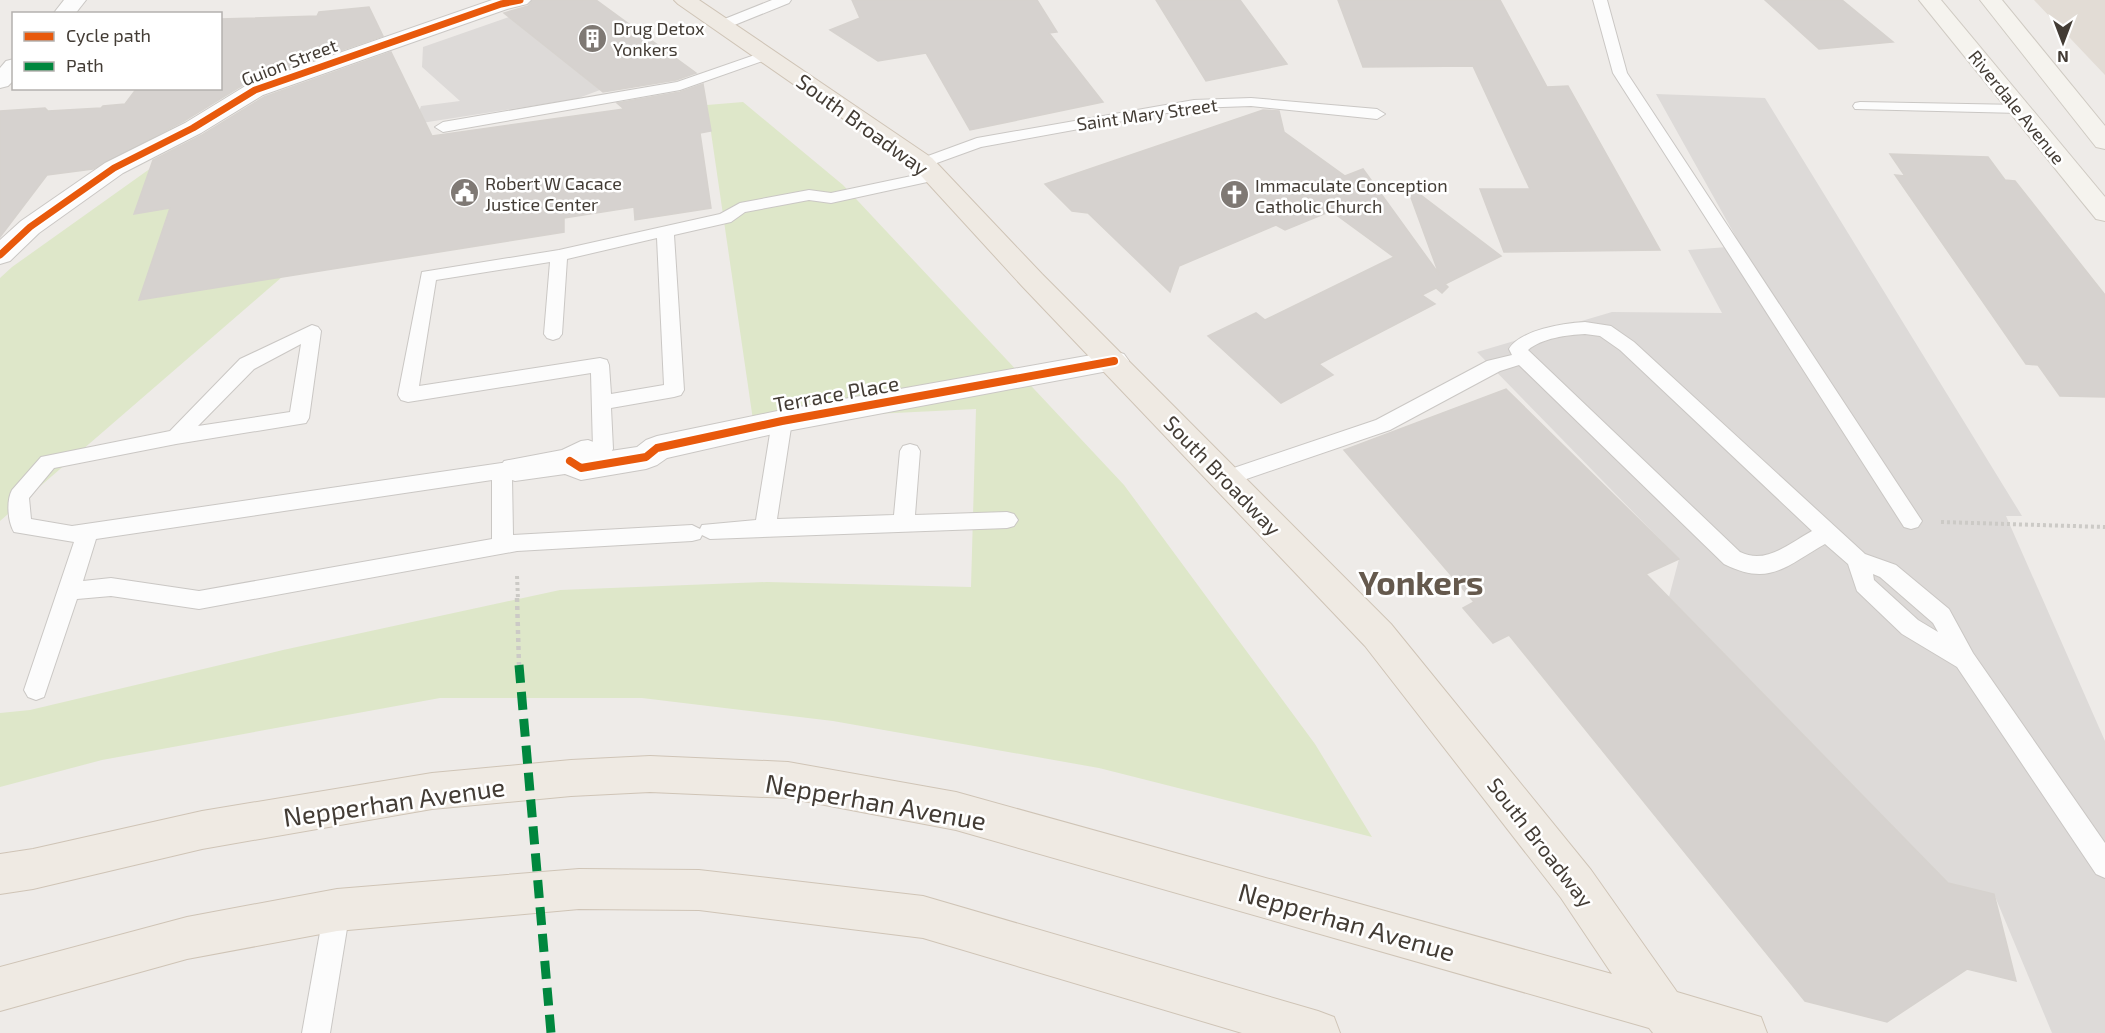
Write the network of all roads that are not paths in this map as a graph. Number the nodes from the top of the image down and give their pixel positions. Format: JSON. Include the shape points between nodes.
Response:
{"nodes":[{"id":1,"x":75,"y":0,"type":"edge"},
{"id":2,"x":520,"y":0,"type":"edge"},
{"id":3,"x":685,"y":0,"type":"edge"},
{"id":4,"x":784,"y":0,"type":"edge"},
{"id":5,"x":1600,"y":0,"type":"edge"},
{"id":6,"x":1930,"y":0,"type":"edge"},
{"id":7,"x":1991,"y":0,"type":"edge"},
{"id":8,"x":65,"y":12,"type":"edge"},
{"id":9,"x":722,"y":25,"type":"junction"},
{"id":10,"x":766,"y":55,"type":"junction"},
{"id":11,"x":12,"y":68,"type":"edge"},
{"id":12,"x":0,"y":81,"type":"edge"},
{"id":13,"x":1860,"y":106,"type":"dead end"},
{"id":14,"x":2020,"y":109,"type":"junction"},
{"id":15,"x":1377,"y":114,"type":"dead end"},
{"id":16,"x":443,"y":127,"type":"dead end"},
{"id":17,"x":2105,"y":142,"type":"edge"},
{"id":18,"x":929,"y":170,"type":"junction"},
{"id":19,"x":2105,"y":213,"type":"edge"},
{"id":20,"x":665,"y":231,"type":"junction"},
{"id":21,"x":0,"y":255,"type":"edge"},
{"id":22,"x":559,"y":255,"type":"junction"},
{"id":23,"x":553,"y":334,"type":"dead end"},
{"id":24,"x":1523,"y":358,"type":"junction"},
{"id":25,"x":1114,"y":361,"type":"junction"},
{"id":26,"x":601,"y":403,"type":"junction"},
{"id":27,"x":782,"y":421,"type":"junction"},
{"id":28,"x":176,"y":437,"type":"junction"},
{"id":29,"x":657,"y":448,"type":"junction"},
{"id":30,"x":603,"y":449,"type":"junction"},
{"id":31,"x":910,"y":451,"type":"dead end"},
{"id":32,"x":570,"y":461,"type":"junction"},
{"id":33,"x":509,"y":470,"type":"junction"},
{"id":34,"x":1226,"y":478,"type":"junction"},
{"id":35,"x":1007,"y":520,"type":"dead end"},
{"id":36,"x":1911,"y":521,"type":"road end"},
{"id":37,"x":904,"y":524,"type":"junction"},
{"id":38,"x":765,"y":528,"type":"junction"},
{"id":39,"x":88,"y":531,"type":"junction"},
{"id":40,"x":1828,"y":532,"type":"junction"},
{"id":41,"x":503,"y":546,"type":"junction"},
{"id":42,"x":69,"y":591,"type":"junction"},
{"id":43,"x":36,"y":690,"type":"dead end"},
{"id":44,"x":2105,"y":865,"type":"edge"},
{"id":45,"x":0,"y":874,"type":"edge"},
{"id":46,"x":337,"y":910,"type":"junction"},
{"id":47,"x":0,"y":988,"type":"edge"},
{"id":48,"x":1671,"y":1022,"type":"edge"},
{"id":49,"x":316,"y":1033,"type":"edge"},
{"id":50,"x":1318,"y":1033,"type":"edge"},
{"id":51,"x":1745,"y":1033,"type":"edge"}],
"edges":[{"from":1,"to":8,"type":"street"},
{"from":2,"to":21,"type":"street","name":"Guion Street","via":[[255,90],[193,128],[114,168],[30,227]]},
{"from":3,"to":9,"type":"main road","name":"South Broadway"},
{"from":4,"to":9,"type":"lane"},
{"from":5,"to":36,"type":"lane","via":[[1620,73]]},
{"from":6,"to":14,"type":"main road","name":"Riverdale Avenue"},
{"from":7,"to":17,"type":"main road"},
{"from":9,"to":10,"type":"main road","name":"South Broadway"},
{"from":10,"to":16,"type":"lane","via":[[680,87]]},
{"from":10,"to":18,"type":"main road","name":"South Broadway"},
{"from":11,"to":12,"type":"street"},
{"from":13,"to":14,"type":"lane"},
{"from":14,"to":19,"type":"main road","name":"Riverdale Avenue"},
{"from":15,"to":18,"type":"lane","name":"Saint Mary Street","via":[[1251,102],[1194,104],[976,143]]},
{"from":18,"to":20,"type":"lane","name":"Saint Mary Street","via":[[831,198],[816,208],[745,221],[724,218]]},
{"from":18,"to":25,"type":"main road","name":"South Broadway"},
{"from":20,"to":22,"type":"lane","name":"Saint Mary Street"},
{"from":20,"to":26,"type":"lane","via":[[674,390]]},
{"from":22,"to":23,"type":"lane"},
{"from":22,"to":26,"type":"lane","name":"Saint Mary Street","via":[[428,276],[408,395],[600,365]]},
{"from":24,"to":34,"type":"lane","via":[[1494,366],[1383,425]]},
{"from":24,"to":40,"type":"lane","via":[[1732,558],[1748,566],[1767,566]]},
{"from":24,"to":40,"type":"lane","via":[[1518,350],[1526,342],[1565,328],[1605,330]]},
{"from":25,"to":27,"type":"street","name":"Terrace Place"},
{"from":25,"to":34,"type":"main road","name":"South Broadway"},
{"from":26,"to":30,"type":"lane"},
{"from":27,"to":29,"type":"street","name":"Terrace Place"},
{"from":27,"to":38,"type":"lane"},
{"from":28,"to":28,"type":"lane","via":[[298,418],[312,331],[247,364]]},
{"from":28,"to":39,"type":"lane","via":[[48,462],[19,496],[21,526],[72,534]]},
{"from":29,"to":30,"type":"street","name":"Terrace Place","via":[[644,443]]},
{"from":29,"to":32,"type":"street","name":"Terrace Place","via":[[646,457],[582,468]]},
{"from":30,"to":32,"type":"street","name":"Terrace Place","via":[[581,453]]},
{"from":31,"to":37,"type":"lane"},
{"from":32,"to":33,"type":"street","name":"Terrace Place"},
{"from":33,"to":39,"type":"lane"},
{"from":33,"to":41,"type":"lane"},
{"from":34,"to":48,"type":"main road","name":"South Broadway","via":[[1378,635],[1576,884]]},
{"from":35,"to":37,"type":"lane"},
{"from":37,"to":38,"type":"lane"},
{"from":38,"to":41,"type":"lane"},
{"from":39,"to":42,"type":"lane"},
{"from":40,"to":44,"type":"lane","via":[[1857,560],[1865,585],[1910,627],[1965,660]]},
{"from":41,"to":42,"type":"lane","via":[[199,600],[111,587]]},
{"from":42,"to":43,"type":"lane"},
{"from":45,"to":48,"type":"main road","name":"Nepperhan Avenue","via":[[202,830],[432,791],[650,774],[789,780],[956,811]]},
{"from":46,"to":47,"type":"main road","via":[[187,938]]},
{"from":46,"to":49,"type":"lane"},
{"from":46,"to":50,"type":"main road","via":[[579,889],[699,890],[923,917]]},
{"from":48,"to":51,"type":"main road","name":"Nepperhan Avenue"}]}
